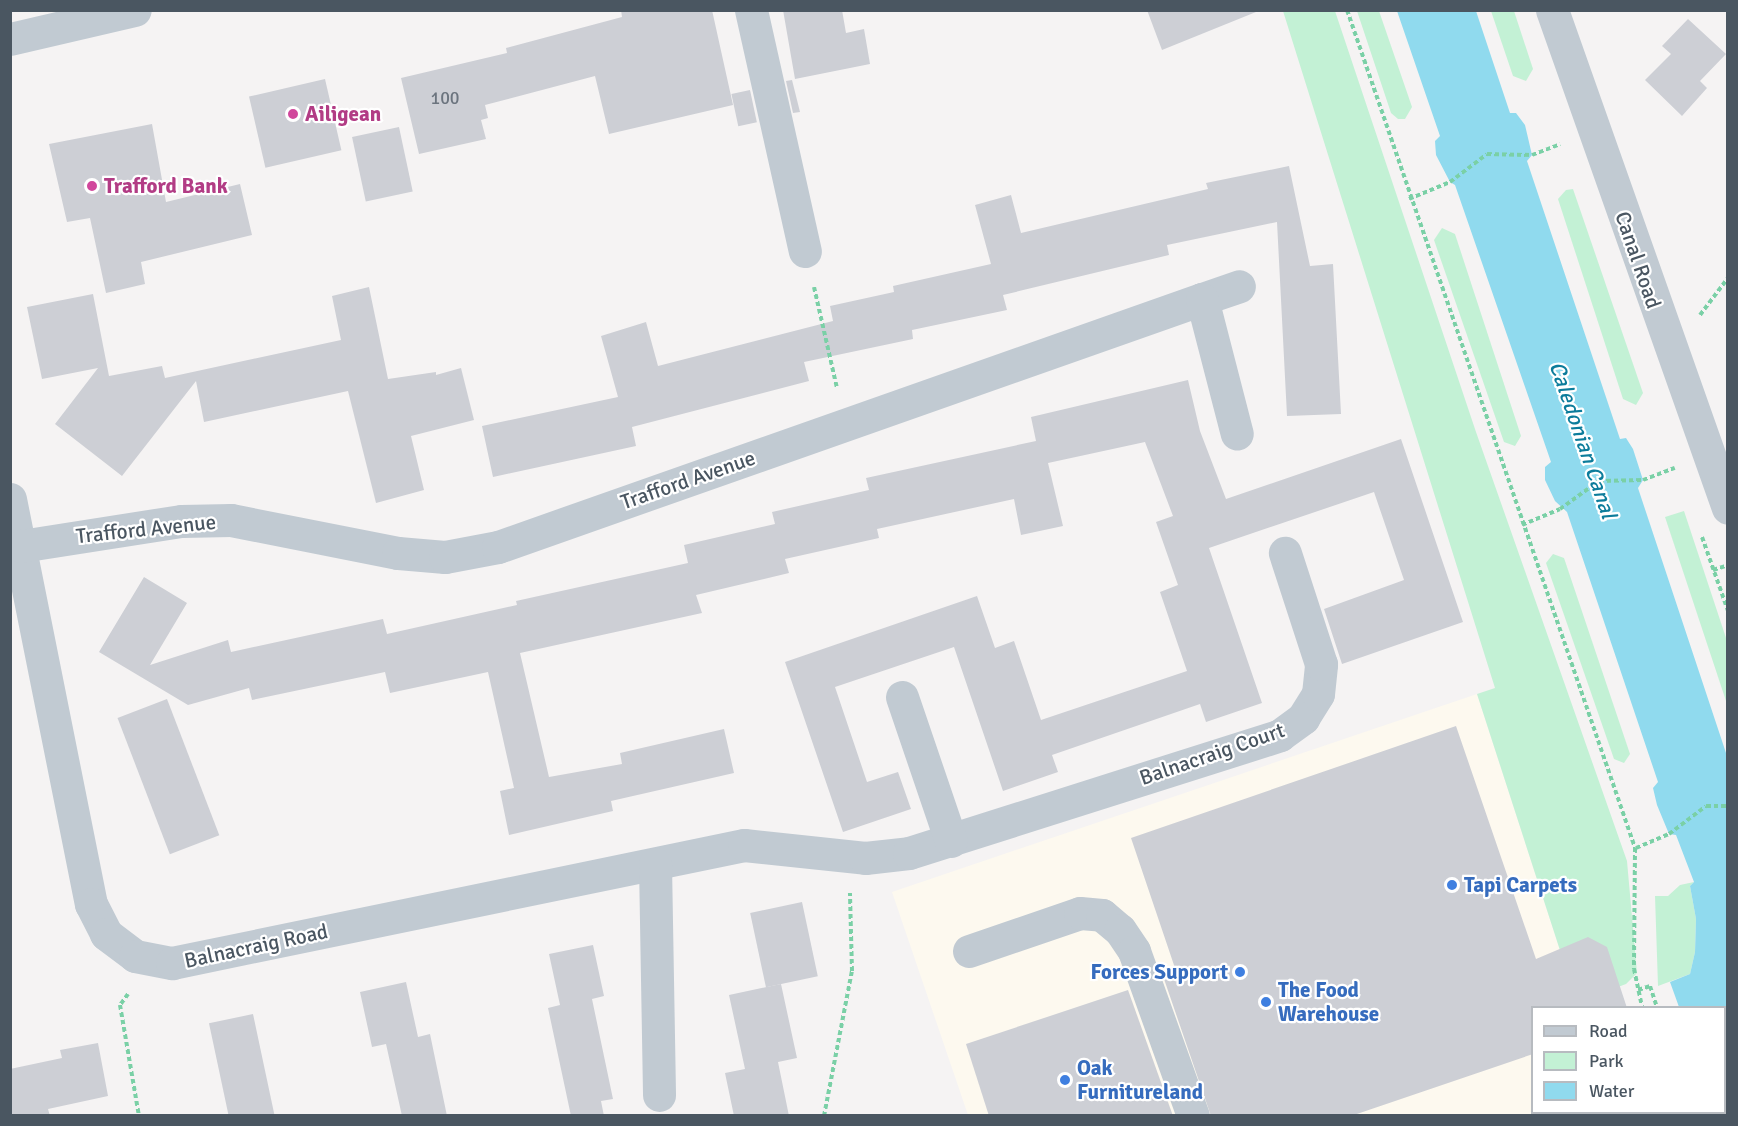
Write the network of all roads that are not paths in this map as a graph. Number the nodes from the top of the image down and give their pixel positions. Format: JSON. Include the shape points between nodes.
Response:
{"nodes":[{"id":1,"x":135,"y":10,"type":"edge"},
{"id":2,"x":751,"y":10,"type":"edge"},
{"id":3,"x":1552,"y":10,"type":"edge"},
{"id":4,"x":10,"y":39,"type":"edge"},
{"id":5,"x":805,"y":251,"type":"road end"},
{"id":6,"x":1239,"y":286,"type":"dead end"},
{"id":7,"x":1202,"y":299,"type":"junction"},
{"id":8,"x":1237,"y":434,"type":"dead end"},
{"id":9,"x":10,"y":499,"type":"edge"},
{"id":10,"x":1728,"y":508,"type":"edge"},
{"id":11,"x":21,"y":546,"type":"junction"},
{"id":12,"x":1285,"y":553,"type":"dead end"},
{"id":13,"x":902,"y":697,"type":"dead end"},
{"id":14,"x":951,"y":841,"type":"junction"},
{"id":15,"x":815,"y":853,"type":"joint"},
{"id":16,"x":655,"y":864,"type":"junction"},
{"id":17,"x":969,"y":951,"type":"dead end"},
{"id":18,"x":659,"y":1095,"type":"dead end"},
{"id":19,"x":1193,"y":1116,"type":"edge"}],
"edges":[{"from":1,"to":4,"type":"street"},
{"from":2,"to":5,"type":"street"},
{"from":3,"to":10,"type":"street","name":"Canal Road"},
{"from":6,"to":7,"type":"street","name":"Trafford Avenue"},
{"from":7,"to":8,"type":"street"},
{"from":7,"to":11,"type":"street","name":"Trafford Avenue","via":[[498,547],[445,557],[398,553],[231,520],[182,521]]},
{"from":9,"to":11,"type":"street","name":"Balnacraig Road"},
{"from":11,"to":16,"type":"street","name":"Balnacraig Road","via":[[91,904],[106,934],[135,956],[172,963]]},
{"from":12,"to":14,"type":"street","name":"Balnacraig Court","via":[[1321,664],[1318,694],[1303,718],[1280,735]]},
{"from":13,"to":14,"type":"street"},
{"from":14,"to":15,"type":"street","name":"Balnacraig Court","via":[[909,853],[849,857]]},
{"from":15,"to":16,"type":"street","name":"Balnacraig Road","via":[[744,845]]},
{"from":16,"to":18,"type":"street"},
{"from":17,"to":19,"type":"street","via":[[1080,913],[1102,915],[1120,930],[1134,951]]}]}
